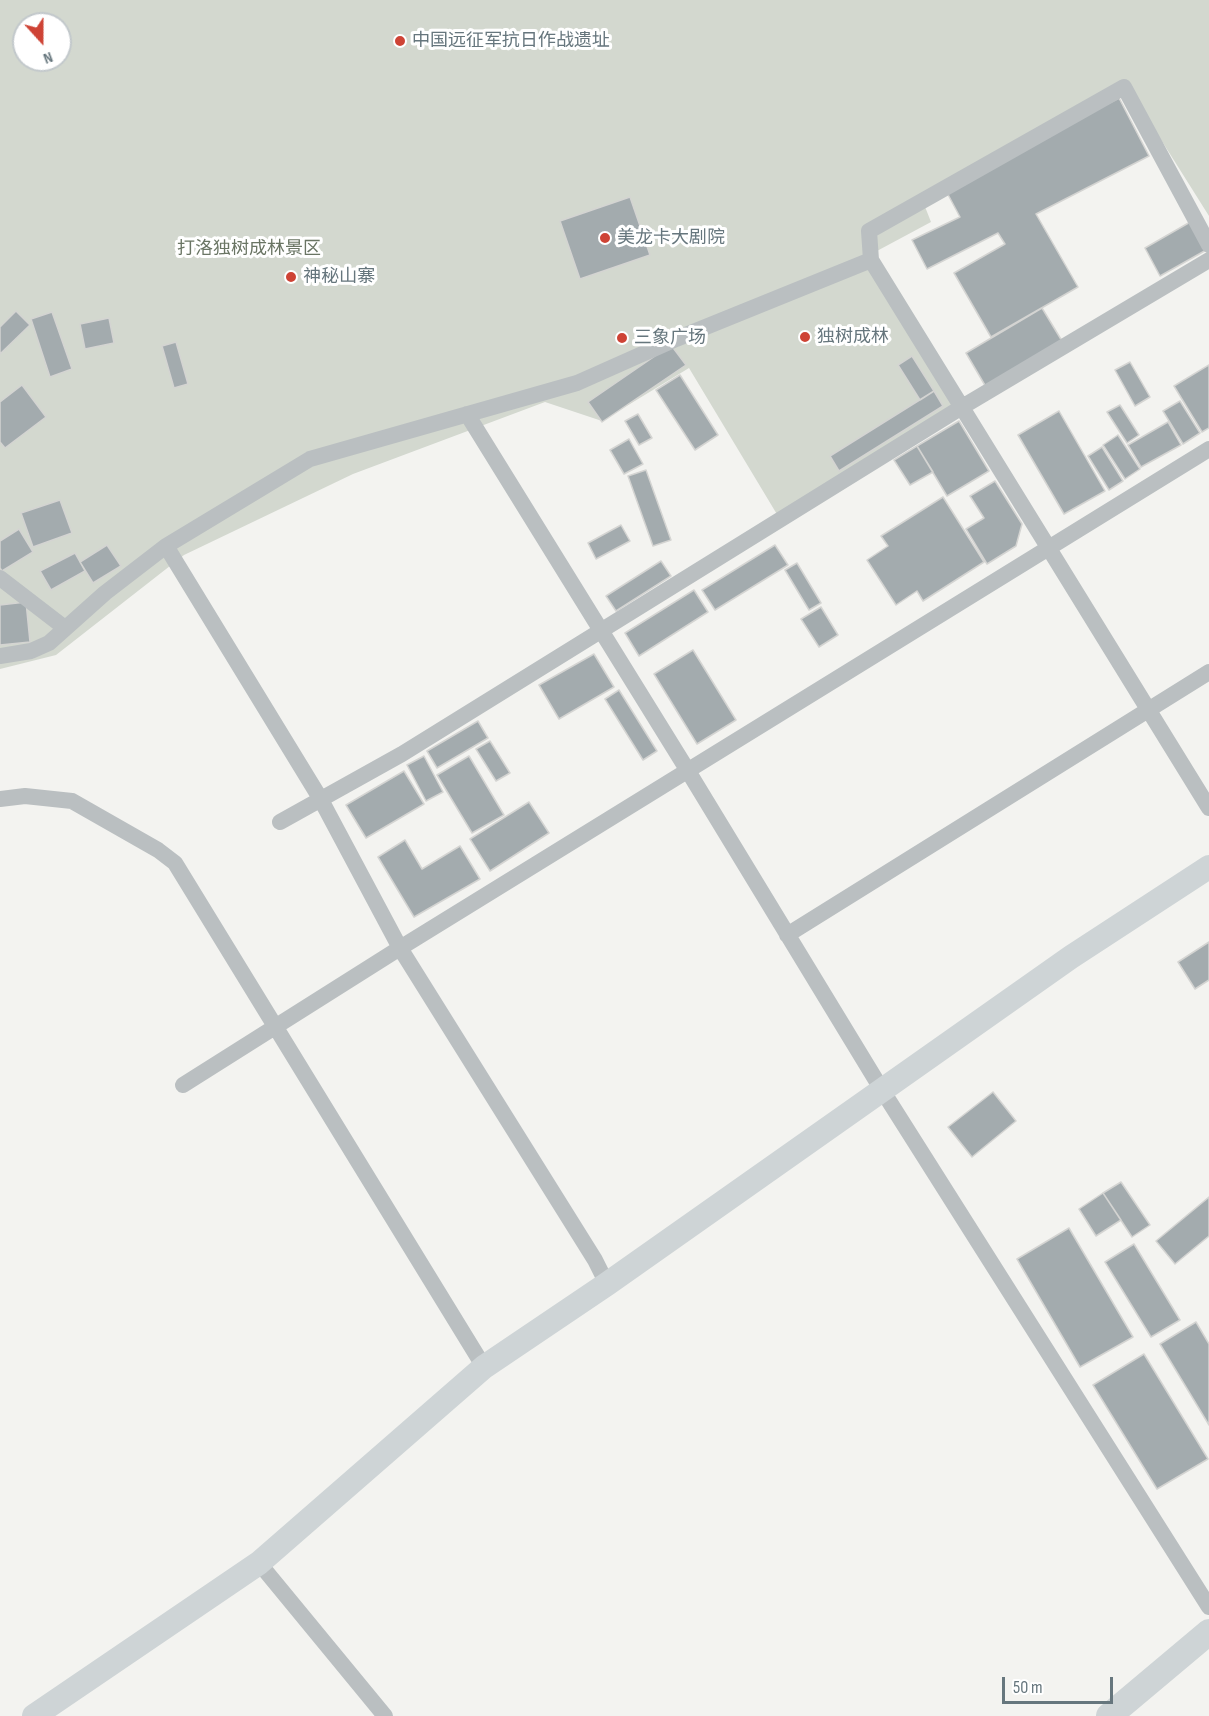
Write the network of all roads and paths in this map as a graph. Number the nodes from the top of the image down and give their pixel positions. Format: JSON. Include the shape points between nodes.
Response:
{"nodes":[{"id":1,"x":1209,"y":245,"type":"edge"},
{"id":2,"x":871,"y":260,"type":"junction"},
{"id":3,"x":1209,"y":260,"type":"edge"},
{"id":4,"x":962,"y":407,"type":"junction"},
{"id":5,"x":467,"y":414,"type":"junction"},
{"id":6,"x":1209,"y":449,"type":"edge"},
{"id":7,"x":166,"y":546,"type":"junction"},
{"id":8,"x":1048,"y":547,"type":"junction"},
{"id":9,"x":0,"y":578,"type":"edge"},
{"id":10,"x":65,"y":628,"type":"junction"},
{"id":11,"x":602,"y":630,"type":"junction"},
{"id":12,"x":0,"y":656,"type":"edge"},
{"id":13,"x":1209,"y":672,"type":"edge"},
{"id":14,"x":1148,"y":709,"type":"junction"},
{"id":15,"x":688,"y":771,"type":"junction"},
{"id":16,"x":320,"y":798,"type":"junction"},
{"id":17,"x":0,"y":799,"type":"edge"},
{"id":18,"x":1209,"y":808,"type":"edge"},
{"id":19,"x":280,"y":822,"type":"dead end"},
{"id":20,"x":1209,"y":867,"type":"edge"},
{"id":21,"x":787,"y":935,"type":"junction"},
{"id":22,"x":400,"y":948,"type":"junction"},
{"id":23,"x":275,"y":1025,"type":"junction"},
{"id":24,"x":183,"y":1085,"type":"dead end"},
{"id":25,"x":882,"y":1090,"type":"junction"},
{"id":26,"x":607,"y":1284,"type":"junction"},
{"id":27,"x":484,"y":1367,"type":"junction"},
{"id":28,"x":259,"y":1563,"type":"junction"},
{"id":29,"x":1209,"y":1607,"type":"edge"},
{"id":30,"x":1209,"y":1632,"type":"edge"},
{"id":31,"x":34,"y":1716,"type":"edge"},
{"id":32,"x":385,"y":1716,"type":"edge"},
{"id":33,"x":1109,"y":1716,"type":"edge"}],
"edges":[{"from":1,"to":2,"type":"street","via":[[1125,87],[869,231]]},
{"from":2,"to":4,"type":"street"},
{"from":2,"to":5,"type":"street","via":[[577,383]]},
{"from":3,"to":4,"type":"street"},
{"from":4,"to":8,"type":"street"},
{"from":4,"to":11,"type":"street"},
{"from":5,"to":7,"type":"street","via":[[310,459]]},
{"from":5,"to":11,"type":"street"},
{"from":6,"to":8,"type":"street"},
{"from":7,"to":10,"type":"street"},
{"from":7,"to":16,"type":"street"},
{"from":8,"to":14,"type":"street"},
{"from":8,"to":15,"type":"street"},
{"from":9,"to":10,"type":"street"},
{"from":10,"to":12,"type":"street","via":[[49,643],[31,651]]},
{"from":11,"to":15,"type":"street"},
{"from":11,"to":16,"type":"street","via":[[402,754]]},
{"from":13,"to":14,"type":"street"},
{"from":14,"to":18,"type":"street"},
{"from":14,"to":21,"type":"street"},
{"from":15,"to":21,"type":"street"},
{"from":15,"to":22,"type":"street"},
{"from":16,"to":19,"type":"street"},
{"from":16,"to":22,"type":"street"},
{"from":17,"to":23,"type":"street","via":[[25,795],[72,801],[175,863]]},
{"from":20,"to":25,"type":"street","via":[[1071,957]]},
{"from":21,"to":25,"type":"street"},
{"from":22,"to":23,"type":"street"},
{"from":22,"to":26,"type":"street"},
{"from":23,"to":24,"type":"street"},
{"from":23,"to":27,"type":"street"},
{"from":25,"to":26,"type":"street"},
{"from":25,"to":29,"type":"street"},
{"from":26,"to":27,"type":"street"},
{"from":27,"to":28,"type":"street"},
{"from":28,"to":31,"type":"street"},
{"from":28,"to":32,"type":"street"},
{"from":30,"to":33,"type":"main road"}]}
